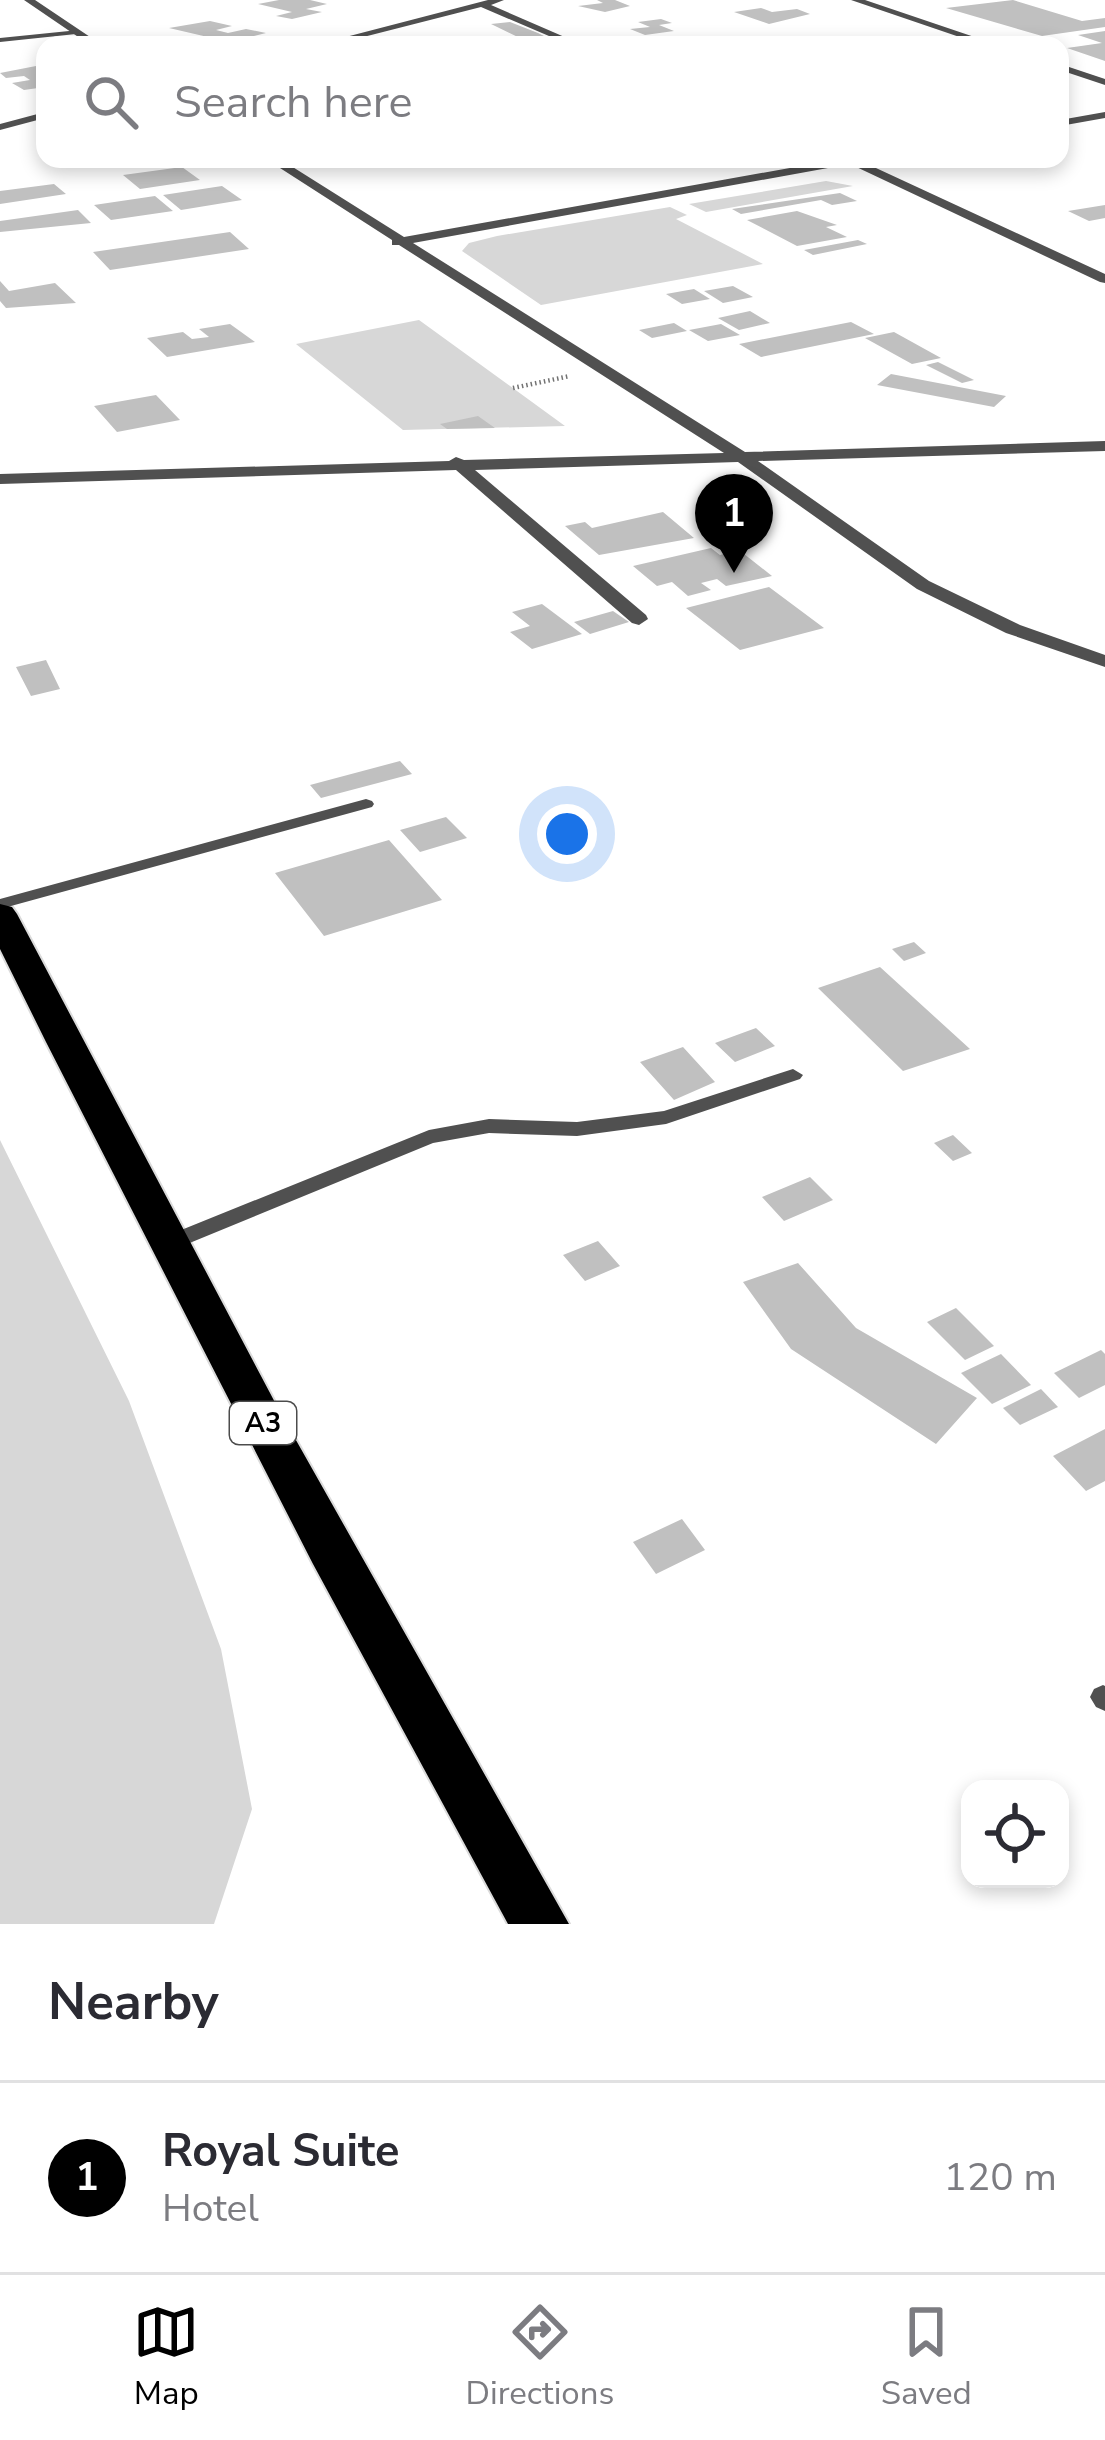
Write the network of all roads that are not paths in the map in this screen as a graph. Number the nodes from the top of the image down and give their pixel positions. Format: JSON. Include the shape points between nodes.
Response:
{"nodes":[{"id":1,"x":29,"y":0,"type":"edge"},
{"id":2,"x":499,"y":0,"type":"edge"},
{"id":3,"x":856,"y":0,"type":"edge"},
{"id":4,"x":478,"y":2,"type":"edge"},
{"id":5,"x":76,"y":32,"type":"junction"},
{"id":6,"x":36,"y":36,"type":"edge"},
{"id":7,"x":38,"y":36,"type":"edge"},
{"id":8,"x":82,"y":36,"type":"edge"},
{"id":9,"x":353,"y":36,"type":"edge"},
{"id":10,"x":557,"y":36,"type":"edge"},
{"id":11,"x":966,"y":36,"type":"edge"},
{"id":12,"x":0,"y":40,"type":"edge"},
{"id":13,"x":1069,"y":70,"type":"edge"},
{"id":14,"x":1105,"y":82,"type":"edge"},
{"id":15,"x":1105,"y":116,"type":"edge"},
{"id":16,"x":36,"y":118,"type":"edge"},
{"id":17,"x":1069,"y":122,"type":"edge"},
{"id":18,"x":0,"y":127,"type":"edge"},
{"id":19,"x":286,"y":168,"type":"edge"},
{"id":20,"x":809,"y":168,"type":"edge"},
{"id":21,"x":870,"y":168,"type":"edge"},
{"id":22,"x":397,"y":242,"type":"junction"},
{"id":23,"x":1105,"y":279,"type":"edge"},
{"id":24,"x":1105,"y":446,"type":"edge"},
{"id":25,"x":739,"y":455,"type":"junction"},
{"id":26,"x":456,"y":462,"type":"junction"},
{"id":27,"x":0,"y":479,"type":"edge"},
{"id":28,"x":639,"y":620,"type":"dead end"},
{"id":29,"x":1105,"y":661,"type":"edge"},
{"id":30,"x":366,"y":804,"type":"dead end"},
{"id":31,"x":0,"y":904,"type":"edge"},
{"id":32,"x":0,"y":914,"type":"edge"},
{"id":33,"x":793,"y":1075,"type":"dead end"},
{"id":34,"x":167,"y":1244,"type":"junction"},
{"id":35,"x":540,"y":1924,"type":"edge"}],
"edges":[{"from":1,"to":5,"type":"street"},
{"from":2,"to":4,"type":"street"},
{"from":3,"to":11,"type":"street"},
{"from":4,"to":9,"type":"street"},
{"from":4,"to":10,"type":"street"},
{"from":5,"to":7,"type":"lane"},
{"from":5,"to":8,"type":"street"},
{"from":6,"to":12,"type":"lane"},
{"from":13,"to":14,"type":"street"},
{"from":15,"to":17,"type":"street"},
{"from":16,"to":18,"type":"street"},
{"from":19,"to":22,"type":"street"},
{"from":20,"to":22,"type":"street"},
{"from":21,"to":23,"type":"street"},
{"from":22,"to":25,"type":"street"},
{"from":24,"to":25,"type":"street"},
{"from":25,"to":26,"type":"street"},
{"from":25,"to":29,"type":"street","via":[[923,585]]},
{"from":26,"to":27,"type":"street"},
{"from":26,"to":28,"type":"street"},
{"from":30,"to":31,"type":"lane"},
{"from":32,"to":34,"type":"highway","number":"A3"},
{"from":33,"to":34,"type":"lane","via":[[666,1117],[429,1137]]},
{"from":34,"to":35,"type":"highway","number":"A3"}]}
